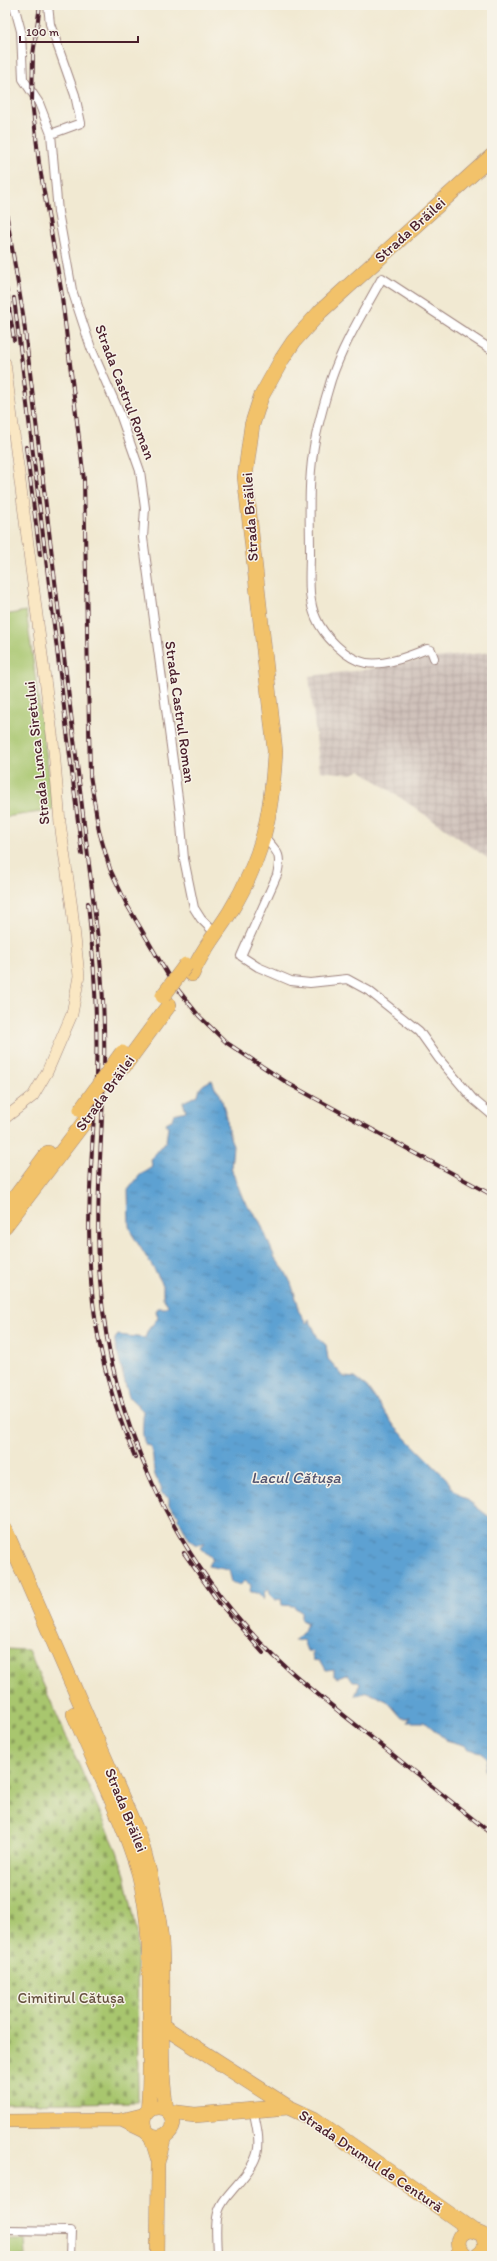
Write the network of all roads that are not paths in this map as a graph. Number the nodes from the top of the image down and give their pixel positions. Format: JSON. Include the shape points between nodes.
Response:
{"nodes":[{"id":1,"x":14,"y":5,"type":"edge"},
{"id":2,"x":48,"y":5,"type":"edge"},
{"id":3,"x":51,"y":134,"type":"junction"},
{"id":4,"x":492,"y":156,"type":"edge"},
{"id":5,"x":370,"y":266,"type":"junction"},
{"id":6,"x":382,"y":278,"type":"junction"},
{"id":7,"x":492,"y":350,"type":"edge"},
{"id":8,"x":5,"y":363,"type":"edge"},
{"id":9,"x":434,"y":658,"type":"dead end"},
{"id":10,"x":265,"y":838,"type":"junction"},
{"id":11,"x":216,"y":933,"type":"junction"},
{"id":12,"x":83,"y":1115,"type":"junction"},
{"id":13,"x":492,"y":1115,"type":"edge"},
{"id":14,"x":5,"y":1118,"type":"edge"},
{"id":15,"x":5,"y":1206,"type":"edge"},
{"id":16,"x":5,"y":1226,"type":"edge"},
{"id":17,"x":5,"y":1530,"type":"edge"},
{"id":18,"x":5,"y":1553,"type":"edge"},
{"id":19,"x":161,"y":2025,"type":"junction"},
{"id":20,"x":288,"y":2107,"type":"junction"},
{"id":21,"x":252,"y":2109,"type":"junction"},
{"id":22,"x":168,"y":2110,"type":"junction"},
{"id":23,"x":146,"y":2112,"type":"junction"},
{"id":24,"x":195,"y":2115,"type":"junction"},
{"id":25,"x":121,"y":2120,"type":"junction"},
{"id":26,"x":5,"y":2121,"type":"edge"},
{"id":27,"x":168,"y":2133,"type":"junction"},
{"id":28,"x":149,"y":2134,"type":"junction"},
{"id":29,"x":158,"y":2163,"type":"junction"},
{"id":30,"x":451,"y":2214,"type":"junction"},
{"id":31,"x":5,"y":2230,"type":"edge"},
{"id":32,"x":483,"y":2236,"type":"edge"},
{"id":33,"x":461,"y":2251,"type":"edge"},
{"id":34,"x":484,"y":2254,"type":"edge"},
{"id":35,"x":70,"y":2256,"type":"edge"},
{"id":36,"x":158,"y":2256,"type":"edge"},
{"id":37,"x":217,"y":2256,"type":"edge"}],
"edges":[{"from":1,"to":3,"type":"street","name":"Strada Castrul Roman","via":[[21,31],[23,79],[39,103]]},
{"from":2,"to":3,"type":"street","via":[[50,24],[75,95],[81,123]]},
{"from":3,"to":11,"type":"street","name":"Strada Castrul Roman","via":[[58,212],[72,290],[91,348],[128,432],[143,483],[143,538],[184,859],[194,908],[201,919]]},
{"from":4,"to":5,"type":"highway","name":"Strada Brăilei"},
{"from":5,"to":6,"type":"street"},
{"from":5,"to":10,"type":"highway","name":"Strada Brăilei","via":[[322,310],[282,358],[261,397],[247,451],[246,500],[275,751]]},
{"from":6,"to":7,"type":"street"},
{"from":6,"to":9,"type":"street","via":[[355,325],[337,364],[316,436],[310,481],[311,600],[316,618],[336,645],[352,658],[367,663],[386,662],[427,649],[432,650]]},
{"from":8,"to":14,"type":"street","name":"Strada Lunca Siretului","via":[[54,750],[60,823],[79,976],[72,1014],[47,1072],[33,1096]]},
{"from":10,"to":11,"type":"highway","name":"Strada Brăilei","via":[[244,886]]},
{"from":10,"to":13,"type":"street","via":[[279,854],[280,864],[240,956],[258,968],[291,981],[310,984],[347,979],[369,991],[419,1031],[439,1059],[473,1098]]},
{"from":11,"to":12,"type":"highway","name":"Strada Brăilei"},
{"from":12,"to":15,"type":"highway","name":"Strada Brăilei","via":[[14,1199]]},
{"from":12,"to":16,"type":"highway","name":"Strada Brăilei"},
{"from":17,"to":19,"type":"highway","name":"Strada Brăilei","via":[[140,1839],[156,1905],[161,1942]]},
{"from":18,"to":23,"type":"highway","name":"Strada Brăilei","via":[[127,1839],[139,1874],[150,1942],[150,2081]]},
{"from":19,"to":20,"type":"highway"},
{"from":19,"to":22,"type":"highway","name":"Strada Brăilei","via":[[162,2081]]},
{"from":20,"to":21,"type":"highway","name":"Strada Drumul de Centură"},
{"from":20,"to":30,"type":"highway","name":"Strada Drumul de Centură","via":[[314,2119]]},
{"from":21,"to":24,"type":"highway","name":"Strada Drumul de Centură"},
{"from":21,"to":37,"type":"street","via":[[259,2142],[257,2156],[249,2171],[219,2209]]},
{"from":22,"to":23,"type":"highway","via":[[156,2107]]},
{"from":22,"to":24,"type":"highway","name":"Strada Drumul de Centură"},
{"from":22,"to":27,"type":"highway","name":"Strada Brăilei","via":[[173,2124]]},
{"from":23,"to":25,"type":"main road"},
{"from":23,"to":28,"type":"highway","name":"Strada Brăilei","via":[[143,2124]]},
{"from":24,"to":27,"type":"highway","name":"Strada Drumul de Centură"},
{"from":25,"to":26,"type":"main road"},
{"from":25,"to":28,"type":"main road"},
{"from":27,"to":28,"type":"highway","via":[[160,2137]]},
{"from":27,"to":29,"type":"main road","name":"Strada Brăilei"},
{"from":28,"to":29,"type":"main road","name":"Strada Brăilei"},
{"from":29,"to":36,"type":"main road","name":"Strada Brăilei"},
{"from":30,"to":32,"type":"highway","name":"Strada Drumul de Centură"},
{"from":30,"to":33,"type":"highway","name":"Strada Drumul de Centură"},
{"from":31,"to":35,"type":"street","via":[[71,2231]]},
{"from":32,"to":33,"type":"highway","name":"Strada Drumul de Centură","via":[[463,2232]]},
{"from":32,"to":34,"type":"highway"}]}
